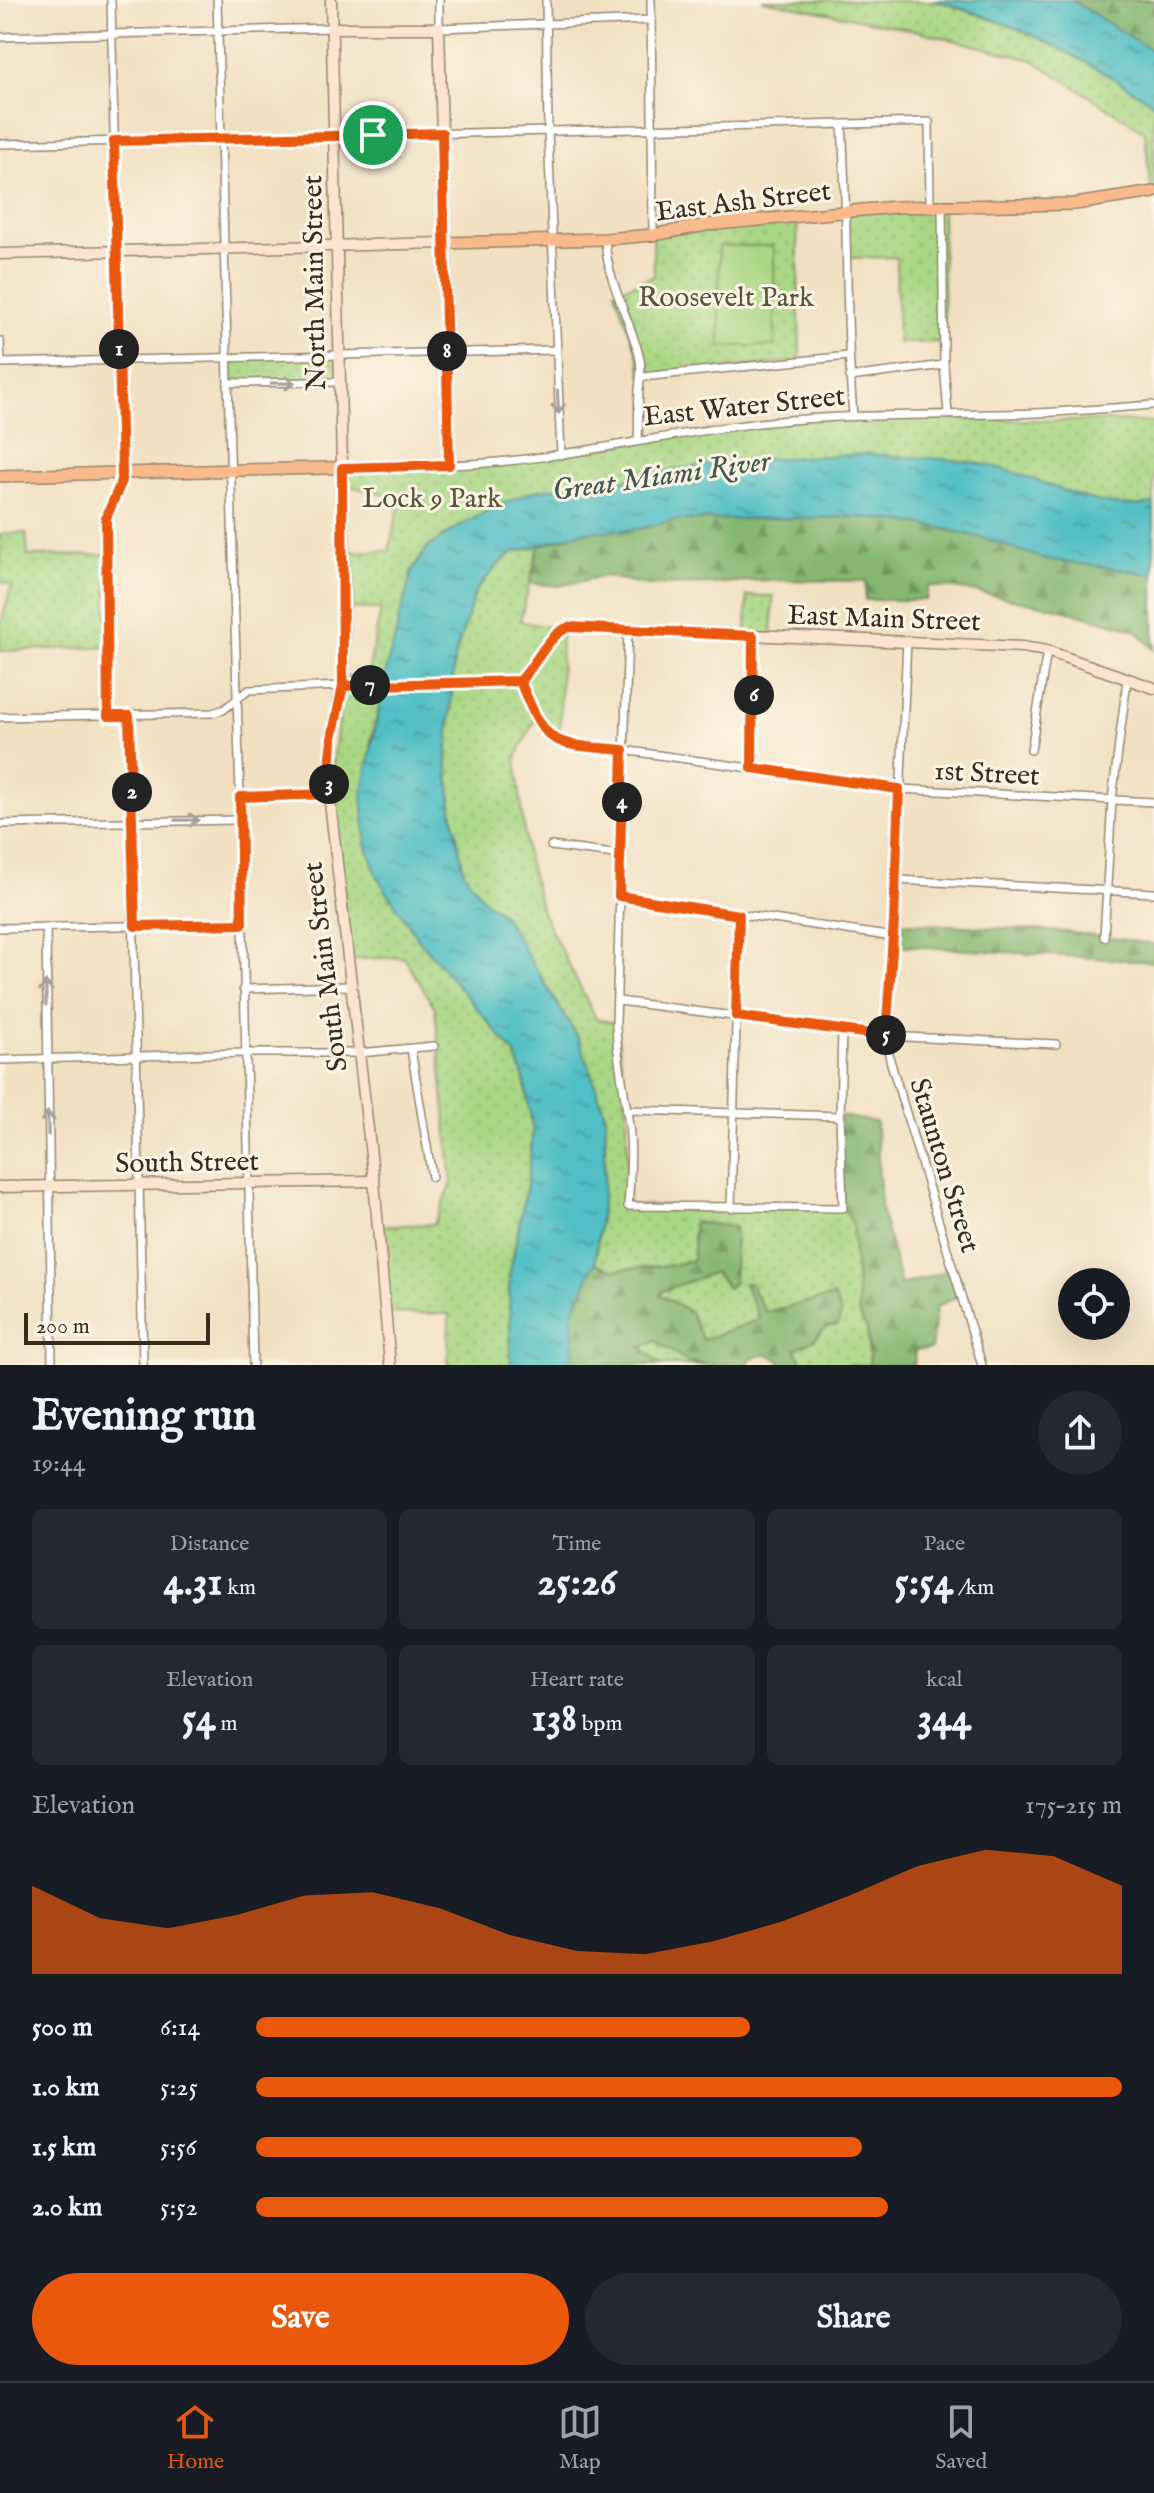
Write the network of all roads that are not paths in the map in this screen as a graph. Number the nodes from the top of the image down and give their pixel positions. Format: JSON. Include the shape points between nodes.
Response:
{"nodes":[{"id":1,"x":111,"y":0,"type":"edge"},
{"id":2,"x":217,"y":0,"type":"edge"},
{"id":3,"x":331,"y":0,"type":"edge"},
{"id":4,"x":439,"y":0,"type":"edge"},
{"id":5,"x":546,"y":0,"type":"edge"},
{"id":6,"x":651,"y":0,"type":"edge"},
{"id":7,"x":651,"y":20,"type":"junction"},
{"id":8,"x":546,"y":24,"type":"junction"},
{"id":9,"x":331,"y":28,"type":"junction"},
{"id":10,"x":439,"y":28,"type":"junction"},
{"id":11,"x":218,"y":31,"type":"junction"},
{"id":12,"x":112,"y":34,"type":"junction"},
{"id":13,"x":0,"y":37,"type":"edge"},
{"id":14,"x":842,"y":124,"type":"junction"},
{"id":15,"x":652,"y":128,"type":"junction"},
{"id":16,"x":548,"y":131,"type":"junction"},
{"id":17,"x":442,"y":133,"type":"junction"},
{"id":18,"x":334,"y":136,"type":"junction"},
{"id":19,"x":221,"y":139,"type":"junction"},
{"id":20,"x":114,"y":141,"type":"junction"},
{"id":21,"x":0,"y":144,"type":"edge"},
{"id":22,"x":1154,"y":192,"type":"edge"},
{"id":23,"x":936,"y":205,"type":"junction"},
{"id":24,"x":847,"y":212,"type":"junction"},
{"id":25,"x":653,"y":235,"type":"junction"},
{"id":26,"x":553,"y":239,"type":"junction"},
{"id":27,"x":605,"y":239,"type":"junction"},
{"id":28,"x":445,"y":243,"type":"junction"},
{"id":29,"x":337,"y":246,"type":"junction"},
{"id":30,"x":226,"y":248,"type":"junction"},
{"id":31,"x":117,"y":251,"type":"junction"},
{"id":32,"x":0,"y":254,"type":"edge"},
{"id":33,"x":0,"y":341,"type":"edge"},
{"id":34,"x":556,"y":350,"type":"junction"},
{"id":35,"x":447,"y":352,"type":"junction"},
{"id":36,"x":338,"y":354,"type":"junction"},
{"id":37,"x":848,"y":356,"type":"junction"},
{"id":38,"x":228,"y":358,"type":"junction"},
{"id":39,"x":119,"y":361,"type":"junction"},
{"id":40,"x":0,"y":363,"type":"edge"},
{"id":41,"x":944,"y":365,"type":"junction"},
{"id":42,"x":642,"y":377,"type":"junction"},
{"id":43,"x":850,"y":377,"type":"junction"},
{"id":44,"x":339,"y":382,"type":"junction"},
{"id":45,"x":228,"y":383,"type":"junction"},
{"id":46,"x":1152,"y":405,"type":"edge"},
{"id":47,"x":948,"y":414,"type":"junction"},
{"id":48,"x":853,"y":416,"type":"junction"},
{"id":49,"x":638,"y":440,"type":"junction"},
{"id":50,"x":561,"y":455,"type":"junction"},
{"id":51,"x":449,"y":465,"type":"junction"},
{"id":52,"x":342,"y":468,"type":"junction"},
{"id":53,"x":230,"y":472,"type":"junction"},
{"id":54,"x":122,"y":474,"type":"junction"},
{"id":55,"x":0,"y":476,"type":"edge"},
{"id":56,"x":344,"y":564,"type":"joint"},
{"id":57,"x":628,"y":630,"type":"junction"},
{"id":58,"x":753,"y":636,"type":"junction"},
{"id":59,"x":907,"y":640,"type":"junction"},
{"id":60,"x":1047,"y":651,"type":"junction"},
{"id":61,"x":1127,"y":680,"type":"junction"},
{"id":62,"x":520,"y":681,"type":"junction"},
{"id":63,"x":343,"y":686,"type":"junction"},
{"id":64,"x":1154,"y":688,"type":"edge"},
{"id":65,"x":237,"y":698,"type":"junction"},
{"id":66,"x":108,"y":716,"type":"junction"},
{"id":67,"x":129,"y":716,"type":"junction"},
{"id":68,"x":0,"y":717,"type":"edge"},
{"id":69,"x":623,"y":750,"type":"junction"},
{"id":70,"x":1031,"y":750,"type":"dead end"},
{"id":71,"x":752,"y":768,"type":"junction"},
{"id":72,"x":899,"y":789,"type":"junction"},
{"id":73,"x":329,"y":794,"type":"junction"},
{"id":74,"x":240,"y":797,"type":"junction"},
{"id":75,"x":1112,"y":800,"type":"junction"},
{"id":76,"x":1154,"y":802,"type":"edge"},
{"id":77,"x":240,"y":820,"type":"junction"},
{"id":78,"x":133,"y":821,"type":"junction"},
{"id":79,"x":0,"y":824,"type":"edge"},
{"id":80,"x":551,"y":846,"type":"dead end"},
{"id":81,"x":621,"y":855,"type":"junction"},
{"id":82,"x":896,"y":880,"type":"junction"},
{"id":83,"x":1107,"y":890,"type":"junction"},
{"id":84,"x":1154,"y":893,"type":"edge"},
{"id":85,"x":619,"y":896,"type":"junction"},
{"id":86,"x":739,"y":915,"type":"junction"},
{"id":87,"x":242,"y":924,"type":"junction"},
{"id":88,"x":135,"y":926,"type":"junction"},
{"id":89,"x":46,"y":927,"type":"junction"},
{"id":90,"x":0,"y":928,"type":"edge"},
{"id":91,"x":894,"y":937,"type":"junction"},
{"id":92,"x":1104,"y":937,"type":"dead end"},
{"id":93,"x":350,"y":986,"type":"junction"},
{"id":94,"x":243,"y":989,"type":"junction"},
{"id":95,"x":619,"y":1001,"type":"junction"},
{"id":96,"x":736,"y":1016,"type":"junction"},
{"id":97,"x":842,"y":1029,"type":"junction"},
{"id":98,"x":886,"y":1036,"type":"junction"},
{"id":99,"x":1056,"y":1044,"type":"dead end"},
{"id":100,"x":434,"y":1046,"type":"dead end"},
{"id":101,"x":411,"y":1049,"type":"junction"},
{"id":102,"x":244,"y":1053,"type":"junction"},
{"id":103,"x":359,"y":1053,"type":"junction"},
{"id":104,"x":138,"y":1057,"type":"junction"},
{"id":105,"x":47,"y":1059,"type":"junction"},
{"id":106,"x":0,"y":1060,"type":"edge"},
{"id":107,"x":627,"y":1110,"type":"junction"},
{"id":108,"x":734,"y":1113,"type":"junction"},
{"id":109,"x":840,"y":1116,"type":"junction"},
{"id":110,"x":432,"y":1177,"type":"dead end"},
{"id":111,"x":374,"y":1181,"type":"junction"},
{"id":112,"x":248,"y":1184,"type":"junction"},
{"id":113,"x":140,"y":1185,"type":"junction"},
{"id":114,"x":0,"y":1187,"type":"edge"},
{"id":115,"x":49,"y":1187,"type":"junction"},
{"id":116,"x":731,"y":1208,"type":"junction"},
{"id":117,"x":52,"y":1365,"type":"edge"},
{"id":118,"x":143,"y":1365,"type":"edge"},
{"id":119,"x":253,"y":1365,"type":"edge"},
{"id":120,"x":390,"y":1365,"type":"edge"},
{"id":121,"x":982,"y":1365,"type":"edge"}],
"edges":[{"from":1,"to":12,"type":"street"},
{"from":2,"to":11,"type":"street"},
{"from":3,"to":9,"type":"street","name":"North Main Street"},
{"from":4,"to":10,"type":"street"},
{"from":5,"to":8,"type":"street"},
{"from":6,"to":7,"type":"street"},
{"from":7,"to":8,"type":"street"},
{"from":7,"to":15,"type":"street"},
{"from":8,"to":10,"type":"street"},
{"from":8,"to":16,"type":"street"},
{"from":9,"to":10,"type":"street"},
{"from":9,"to":11,"type":"street"},
{"from":9,"to":18,"type":"street","name":"North Main Street"},
{"from":10,"to":17,"type":"street"},
{"from":11,"to":12,"type":"street"},
{"from":11,"to":19,"type":"street"},
{"from":12,"to":13,"type":"street"},
{"from":12,"to":20,"type":"street"},
{"from":14,"to":15,"type":"street"},
{"from":14,"to":23,"type":"street","via":[[929,122]]},
{"from":14,"to":24,"type":"street"},
{"from":15,"to":16,"type":"street"},
{"from":15,"to":25,"type":"street"},
{"from":16,"to":17,"type":"street"},
{"from":16,"to":26,"type":"street"},
{"from":17,"to":18,"type":"street"},
{"from":17,"to":28,"type":"street"},
{"from":18,"to":19,"type":"street"},
{"from":18,"to":29,"type":"street","name":"North Main Street"},
{"from":19,"to":20,"type":"street"},
{"from":19,"to":30,"type":"street"},
{"from":20,"to":21,"type":"street"},
{"from":20,"to":31,"type":"street"},
{"from":22,"to":23,"type":"main road","name":"East Ash Street","via":[[1075,204]]},
{"from":23,"to":24,"type":"main road","name":"East Ash Street"},
{"from":23,"to":41,"type":"street"},
{"from":24,"to":25,"type":"main road","name":"East Ash Street"},
{"from":24,"to":37,"type":"street"},
{"from":25,"to":27,"type":"main road","name":"East Ash Street"},
{"from":26,"to":27,"type":"main road","name":"East Ash Street"},
{"from":26,"to":28,"type":"main road","name":"East Ash Street"},
{"from":26,"to":34,"type":"street"},
{"from":27,"to":42,"type":"street","via":[[607,263]]},
{"from":28,"to":29,"type":"street","name":"East Ash Street"},
{"from":28,"to":35,"type":"main road"},
{"from":29,"to":30,"type":"street","name":"East Ash Street"},
{"from":29,"to":36,"type":"street","name":"North Main Street"},
{"from":30,"to":31,"type":"street","name":"East Ash Street"},
{"from":30,"to":38,"type":"street"},
{"from":31,"to":32,"type":"street","name":"East Ash Street"},
{"from":31,"to":39,"type":"street"},
{"from":33,"to":40,"type":"street"},
{"from":34,"to":35,"type":"street"},
{"from":34,"to":50,"type":"street","one_way":true},
{"from":35,"to":36,"type":"street"},
{"from":35,"to":51,"type":"main road"},
{"from":36,"to":38,"type":"street"},
{"from":36,"to":44,"type":"street","name":"North Main Street"},
{"from":37,"to":42,"type":"street"},
{"from":37,"to":43,"type":"street"},
{"from":38,"to":39,"type":"street"},
{"from":38,"to":45,"type":"street"},
{"from":39,"to":40,"type":"street"},
{"from":39,"to":54,"type":"street"},
{"from":41,"to":43,"type":"street"},
{"from":41,"to":47,"type":"street"},
{"from":42,"to":49,"type":"street"},
{"from":43,"to":48,"type":"street"},
{"from":45,"to":44,"type":"street","one_way":true},
{"from":44,"to":52,"type":"street","name":"North Main Street"},
{"from":45,"to":53,"type":"street"},
{"from":46,"to":47,"type":"street","name":"East Water Street"},
{"from":47,"to":48,"type":"street","name":"East Water Street"},
{"from":48,"to":49,"type":"street","name":"East Water Street"},
{"from":49,"to":50,"type":"street","name":"East Water Street"},
{"from":50,"to":51,"type":"street","name":"East Water Street"},
{"from":51,"to":52,"type":"main road","name":"East Water Street"},
{"from":52,"to":53,"type":"main road","name":"East Water Street"},
{"from":52,"to":56,"type":"street","name":"North Main Street"},
{"from":53,"to":54,"type":"main road","name":"East Water Street"},
{"from":53,"to":65,"type":"street"},
{"from":54,"to":55,"type":"main road","name":"East Water Street"},
{"from":54,"to":66,"type":"street","via":[[106,518]]},
{"from":56,"to":63,"type":"street","name":"South Main Street"},
{"from":57,"to":58,"type":"street","name":"East Main Street"},
{"from":57,"to":62,"type":"street","name":"East Main Street","via":[[561,630]]},
{"from":57,"to":69,"type":"street"},
{"from":58,"to":59,"type":"street","name":"East Main Street"},
{"from":58,"to":71,"type":"street"},
{"from":59,"to":60,"type":"street","name":"East Main Street"},
{"from":59,"to":72,"type":"street","name":"Staunton Street"},
{"from":60,"to":61,"type":"street","name":"East Main Street"},
{"from":60,"to":70,"type":"street"},
{"from":61,"to":64,"type":"street","name":"East Main Street"},
{"from":61,"to":75,"type":"street"},
{"from":62,"to":63,"type":"street"},
{"from":62,"to":69,"type":"street","name":"1st Street","via":[[549,737],[569,745]]},
{"from":63,"to":65,"type":"street","via":[[262,687]]},
{"from":63,"to":73,"type":"street","name":"South Main Street","via":[[332,738]]},
{"from":65,"to":67,"type":"street","via":[[212,713]]},
{"from":65,"to":74,"type":"street"},
{"from":66,"to":67,"type":"street"},
{"from":66,"to":68,"type":"street"},
{"from":67,"to":78,"type":"street"},
{"from":69,"to":71,"type":"street","name":"1st Street"},
{"from":69,"to":81,"type":"street"},
{"from":71,"to":72,"type":"street","name":"1st Street"},
{"from":72,"to":75,"type":"street","name":"1st Street"},
{"from":72,"to":82,"type":"street","name":"Staunton Street"},
{"from":73,"to":74,"type":"street"},
{"from":73,"to":93,"type":"street","name":"South Main Street"},
{"from":74,"to":77,"type":"street"},
{"from":75,"to":76,"type":"street","name":"1st Street"},
{"from":75,"to":83,"type":"street"},
{"from":78,"to":77,"type":"street","one_way":true},
{"from":77,"to":87,"type":"street"},
{"from":78,"to":79,"type":"street"},
{"from":78,"to":88,"type":"street"},
{"from":80,"to":81,"type":"street"},
{"from":81,"to":85,"type":"street"},
{"from":82,"to":83,"type":"street"},
{"from":82,"to":91,"type":"street","name":"Staunton Street"},
{"from":83,"to":84,"type":"street"},
{"from":83,"to":92,"type":"street"},
{"from":85,"to":86,"type":"street"},
{"from":85,"to":95,"type":"street"},
{"from":86,"to":91,"type":"street"},
{"from":86,"to":96,"type":"street"},
{"from":87,"to":88,"type":"street"},
{"from":87,"to":94,"type":"street"},
{"from":88,"to":89,"type":"street"},
{"from":88,"to":104,"type":"street"},
{"from":89,"to":90,"type":"street"},
{"from":105,"to":89,"type":"street","one_way":true},
{"from":91,"to":98,"type":"street","name":"Staunton Street"},
{"from":93,"to":94,"type":"street"},
{"from":93,"to":103,"type":"street","name":"South Main Street"},
{"from":94,"to":102,"type":"street"},
{"from":95,"to":96,"type":"street"},
{"from":95,"to":107,"type":"street","via":[[616,1049]]},
{"from":96,"to":97,"type":"street"},
{"from":96,"to":108,"type":"street"},
{"from":97,"to":98,"type":"street"},
{"from":97,"to":109,"type":"street"},
{"from":98,"to":99,"type":"street"},
{"from":98,"to":121,"type":"street","name":"Staunton Street"},
{"from":100,"to":101,"type":"street"},
{"from":101,"to":103,"type":"street"},
{"from":101,"to":110,"type":"street"},
{"from":102,"to":103,"type":"street"},
{"from":102,"to":104,"type":"street"},
{"from":102,"to":112,"type":"street"},
{"from":103,"to":111,"type":"street","name":"South Main Street"},
{"from":104,"to":105,"type":"street"},
{"from":104,"to":113,"type":"street"},
{"from":105,"to":106,"type":"street"},
{"from":115,"to":105,"type":"street","one_way":true},
{"from":107,"to":108,"type":"street"},
{"from":107,"to":116,"type":"street","via":[[628,1206]]},
{"from":108,"to":109,"type":"street"},
{"from":108,"to":116,"type":"street"},
{"from":109,"to":116,"type":"street","via":[[843,1208]]},
{"from":111,"to":112,"type":"street","name":"South Street"},
{"from":111,"to":120,"type":"street","name":"South Main Street"},
{"from":112,"to":113,"type":"street","name":"South Street"},
{"from":112,"to":119,"type":"street"},
{"from":113,"to":115,"type":"street","name":"South Street"},
{"from":113,"to":118,"type":"street"},
{"from":114,"to":115,"type":"street","name":"South Street"},
{"from":115,"to":117,"type":"street"}]}
